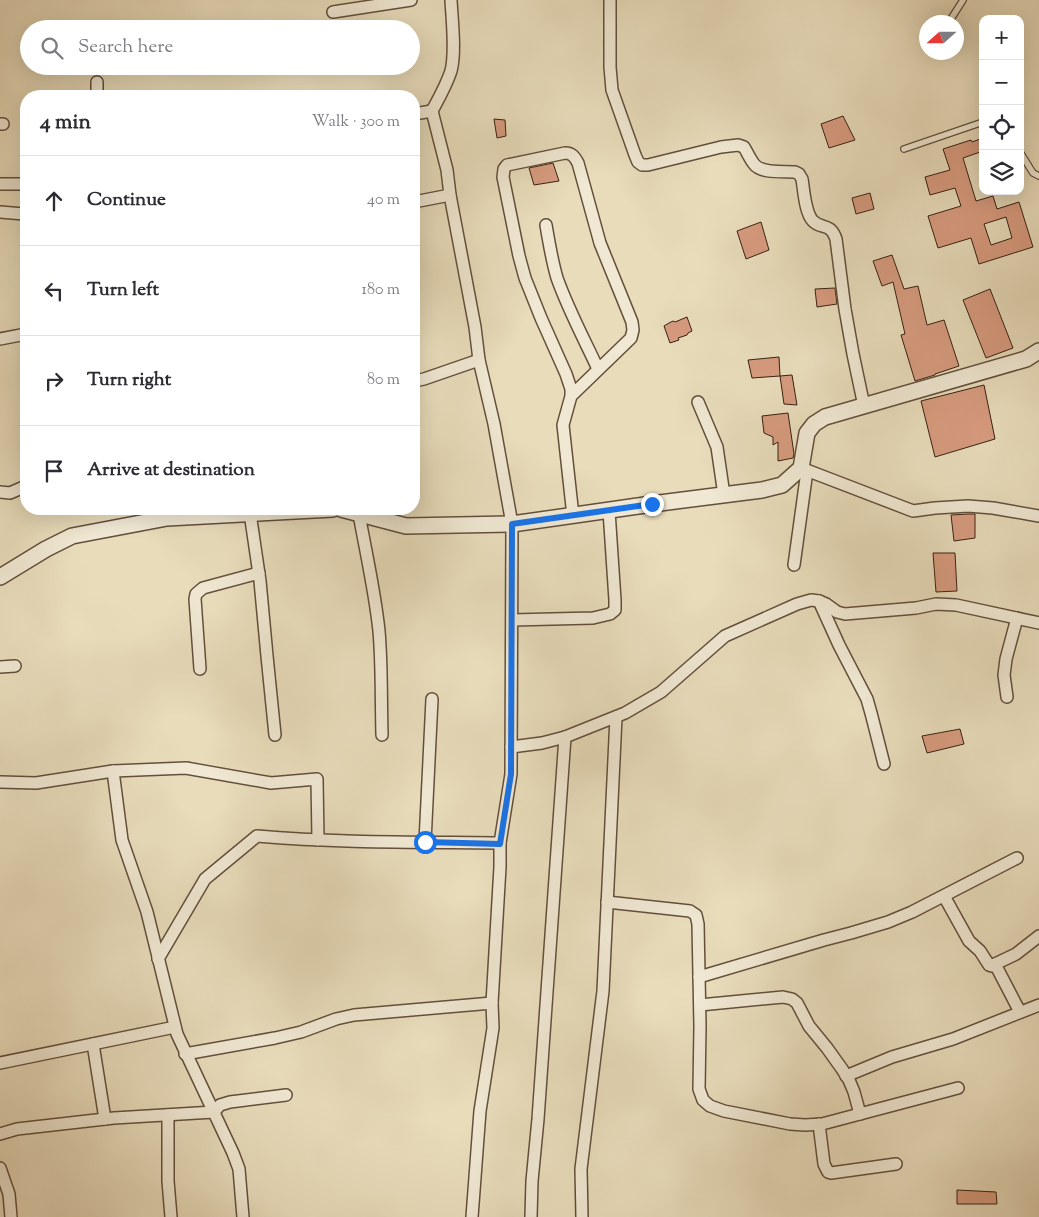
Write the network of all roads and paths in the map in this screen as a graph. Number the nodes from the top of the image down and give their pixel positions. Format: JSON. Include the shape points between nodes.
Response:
{"nodes":[{"id":1,"x":411,"y":0,"type":"edge"},
{"id":2,"x":451,"y":0,"type":"edge"},
{"id":3,"x":610,"y":0,"type":"edge"},
{"id":4,"x":963,"y":0,"type":"edge"},
{"id":5,"x":333,"y":12,"type":"dead end"},
{"id":6,"x":953,"y":15,"type":"edge"},
{"id":7,"x":97,"y":82,"type":"dead end"},
{"id":8,"x":97,"y":90,"type":"edge"},
{"id":9,"x":432,"y":111,"type":"junction"},
{"id":10,"x":420,"y":113,"type":"edge"},
{"id":11,"x":979,"y":123,"type":"edge"},
{"id":12,"x":904,"y":149,"type":"dead end"},
{"id":13,"x":1024,"y":158,"type":"edge"},
{"id":14,"x":1039,"y":176,"type":"edge"},
{"id":15,"x":0,"y":184,"type":"edge"},
{"id":16,"x":20,"y":184,"type":"edge"},
{"id":17,"x":450,"y":195,"type":"junction"},
{"id":18,"x":420,"y":201,"type":"edge"},
{"id":19,"x":0,"y":212,"type":"edge"},
{"id":20,"x":20,"y":214,"type":"edge"},
{"id":21,"x":546,"y":225,"type":"dead end"},
{"id":22,"x":20,"y":335,"type":"edge"},
{"id":23,"x":0,"y":339,"type":"edge"},
{"id":24,"x":1039,"y":351,"type":"edge"},
{"id":25,"x":479,"y":360,"type":"junction"},
{"id":26,"x":598,"y":369,"type":"junction"},
{"id":27,"x":420,"y":380,"type":"edge"},
{"id":28,"x":571,"y":396,"type":"junction"},
{"id":29,"x":698,"y":402,"type":"dead end"},
{"id":30,"x":864,"y":406,"type":"junction"},
{"id":31,"x":804,"y":469,"type":"junction"},
{"id":32,"x":20,"y":489,"type":"edge"},
{"id":33,"x":0,"y":492,"type":"edge"},
{"id":34,"x":724,"y":495,"type":"junction"},
{"id":35,"x":609,"y":510,"type":"junction"},
{"id":36,"x":217,"y":515,"type":"edge"},
{"id":37,"x":250,"y":515,"type":"edge"},
{"id":38,"x":359,"y":515,"type":"edge"},
{"id":39,"x":363,"y":515,"type":"edge"},
{"id":40,"x":573,"y":516,"type":"junction"},
{"id":41,"x":1039,"y":516,"type":"edge"},
{"id":42,"x":512,"y":524,"type":"junction"},
{"id":43,"x":794,"y":565,"type":"dead end"},
{"id":44,"x":259,"y":573,"type":"junction"},
{"id":45,"x":0,"y":577,"type":"edge"},
{"id":46,"x":818,"y":600,"type":"junction"},
{"id":47,"x":1017,"y":618,"type":"junction"},
{"id":48,"x":512,"y":620,"type":"junction"},
{"id":49,"x":1039,"y":623,"type":"edge"},
{"id":50,"x":15,"y":666,"type":"dead end"},
{"id":51,"x":0,"y":667,"type":"edge"},
{"id":52,"x":200,"y":669,"type":"dead end"},
{"id":53,"x":1007,"y":697,"type":"dead end"},
{"id":54,"x":432,"y":699,"type":"dead end"},
{"id":55,"x":616,"y":717,"type":"junction"},
{"id":56,"x":275,"y":735,"type":"dead end"},
{"id":57,"x":382,"y":735,"type":"dead end"},
{"id":58,"x":565,"y":737,"type":"junction"},
{"id":59,"x":511,"y":747,"type":"junction"},
{"id":60,"x":884,"y":764,"type":"dead end"},
{"id":61,"x":113,"y":771,"type":"junction"},
{"id":62,"x":0,"y":782,"type":"edge"},
{"id":63,"x":318,"y":840,"type":"junction"},
{"id":64,"x":425,"y":842,"type":"junction"},
{"id":65,"x":500,"y":844,"type":"junction"},
{"id":66,"x":1017,"y":858,"type":"dead end"},
{"id":67,"x":944,"y":896,"type":"junction"},
{"id":68,"x":607,"y":902,"type":"junction"},
{"id":69,"x":1039,"y":936,"type":"edge"},
{"id":70,"x":158,"y":960,"type":"junction"},
{"id":71,"x":995,"y":964,"type":"junction"},
{"id":72,"x":699,"y":977,"type":"junction"},
{"id":73,"x":492,"y":1003,"type":"junction"},
{"id":74,"x":1039,"y":1004,"type":"edge"},
{"id":75,"x":700,"y":1005,"type":"junction"},
{"id":76,"x":1020,"y":1012,"type":"junction"},
{"id":77,"x":175,"y":1027,"type":"junction"},
{"id":78,"x":93,"y":1044,"type":"junction"},
{"id":79,"x":185,"y":1054,"type":"junction"},
{"id":80,"x":0,"y":1063,"type":"edge"},
{"id":81,"x":846,"y":1076,"type":"junction"},
{"id":82,"x":958,"y":1088,"type":"dead end"},
{"id":83,"x":286,"y":1095,"type":"dead end"},
{"id":84,"x":214,"y":1112,"type":"junction"},
{"id":85,"x":860,"y":1114,"type":"junction"},
{"id":86,"x":168,"y":1115,"type":"junction"},
{"id":87,"x":105,"y":1119,"type":"junction"},
{"id":88,"x":819,"y":1124,"type":"junction"},
{"id":89,"x":0,"y":1134,"type":"edge"},
{"id":90,"x":896,"y":1164,"type":"dead end"},
{"id":91,"x":0,"y":1168,"type":"edge"},
{"id":92,"x":11,"y":1217,"type":"edge"},
{"id":93,"x":171,"y":1217,"type":"edge"},
{"id":94,"x":243,"y":1217,"type":"edge"},
{"id":95,"x":472,"y":1217,"type":"edge"},
{"id":96,"x":531,"y":1217,"type":"edge"},
{"id":97,"x":582,"y":1217,"type":"edge"}],
"edges":[{"from":1,"to":5,"type":"street"},
{"from":2,"to":9,"type":"street","via":[[451,69]]},
{"from":3,"to":30,"type":"street","via":[[612,90],[638,162],[654,164],[738,145],[744,147],[758,168],[800,174],[809,216],[816,224],[829,227],[836,239],[851,345]]},
{"from":4,"to":6,"type":"lane"},
{"from":7,"to":8,"type":"street"},
{"from":9,"to":10,"type":"street"},
{"from":9,"to":17,"type":"street"},
{"from":11,"to":12,"type":"lane"},
{"from":13,"to":14,"type":"lane","via":[[1033,173]]},
{"from":15,"to":16,"type":"street"},
{"from":17,"to":18,"type":"street"},
{"from":17,"to":25,"type":"street"},
{"from":19,"to":20,"type":"street"},
{"from":21,"to":26,"type":"street","via":[[560,285]]},
{"from":22,"to":23,"type":"street"},
{"from":24,"to":30,"type":"street","via":[[1026,359]]},
{"from":25,"to":27,"type":"street"},
{"from":25,"to":42,"type":"street"},
{"from":26,"to":28,"type":"street"},
{"from":26,"to":28,"type":"street","via":[[631,338],[634,330],[600,243],[576,158],[565,153],[507,165],[503,177],[525,278],[566,374]]},
{"from":28,"to":40,"type":"street","via":[[564,425]]},
{"from":29,"to":34,"type":"street","via":[[716,447]]},
{"from":30,"to":31,"type":"street","via":[[825,417],[814,424],[807,433]]},
{"from":31,"to":34,"type":"street","via":[[782,485]]},
{"from":31,"to":41,"type":"street","via":[[913,511],[968,506]]},
{"from":31,"to":43,"type":"street"},
{"from":32,"to":33,"type":"street","via":[[10,493]]},
{"from":34,"to":35,"type":"street"},
{"from":35,"to":40,"type":"street"},
{"from":35,"to":48,"type":"street","via":[[615,610],[593,618]]},
{"from":36,"to":45,"type":"street","via":[[167,518],[72,536]]},
{"from":37,"to":44,"type":"street"},
{"from":38,"to":57,"type":"street","via":[[379,632]]},
{"from":39,"to":42,"type":"street","via":[[406,526]]},
{"from":40,"to":42,"type":"street"},
{"from":42,"to":48,"type":"street"},
{"from":44,"to":52,"type":"street","via":[[203,588],[196,594]]},
{"from":44,"to":56,"type":"street"},
{"from":46,"to":47,"type":"street","via":[[844,614],[936,604]]},
{"from":46,"to":55,"type":"street","via":[[797,604],[725,636],[660,692]]},
{"from":46,"to":60,"type":"street","via":[[872,713]]},
{"from":47,"to":49,"type":"street"},
{"from":47,"to":53,"type":"street","via":[[1006,659]]},
{"from":48,"to":59,"type":"street"},
{"from":50,"to":51,"type":"street"},
{"from":54,"to":64,"type":"street"},
{"from":55,"to":58,"type":"street"},
{"from":55,"to":68,"type":"street"},
{"from":58,"to":59,"type":"street"},
{"from":58,"to":96,"type":"street"},
{"from":59,"to":65,"type":"street","via":[[511,774]]},
{"from":61,"to":62,"type":"street","via":[[36,783]]},
{"from":61,"to":63,"type":"street","via":[[186,768],[270,783],[317,779]]},
{"from":61,"to":70,"type":"street","via":[[122,840],[147,912]]},
{"from":63,"to":64,"type":"street"},
{"from":63,"to":70,"type":"street","via":[[257,836],[206,878]]},
{"from":64,"to":65,"type":"street"},
{"from":65,"to":73,"type":"street"},
{"from":66,"to":67,"type":"street"},
{"from":67,"to":71,"type":"street","via":[[969,941],[989,965]]},
{"from":67,"to":72,"type":"street","via":[[888,922]]},
{"from":68,"to":72,"type":"street","via":[[696,914]]},
{"from":68,"to":97,"type":"street","via":[[603,991],[581,1169]]},
{"from":69,"to":71,"type":"street","via":[[1016,954]]},
{"from":70,"to":77,"type":"street"},
{"from":71,"to":76,"type":"street"},
{"from":72,"to":75,"type":"street"},
{"from":73,"to":79,"type":"street","via":[[354,1015],[275,1038]]},
{"from":73,"to":95,"type":"street"},
{"from":74,"to":76,"type":"street"},
{"from":75,"to":81,"type":"street","via":[[783,997],[792,999]]},
{"from":75,"to":88,"type":"street","via":[[702,1100],[724,1111],[790,1124]]},
{"from":76,"to":81,"type":"street"},
{"from":77,"to":78,"type":"street"},
{"from":77,"to":79,"type":"street"},
{"from":78,"to":80,"type":"street"},
{"from":78,"to":87,"type":"street"},
{"from":79,"to":84,"type":"street"},
{"from":81,"to":85,"type":"street"},
{"from":82,"to":85,"type":"street"},
{"from":83,"to":84,"type":"street","via":[[230,1102],[220,1105]]},
{"from":84,"to":86,"type":"street"},
{"from":84,"to":94,"type":"street","via":[[239,1169]]},
{"from":85,"to":88,"type":"street"},
{"from":86,"to":87,"type":"street"},
{"from":86,"to":93,"type":"street"},
{"from":87,"to":89,"type":"street","via":[[17,1129]]},
{"from":88,"to":90,"type":"street","via":[[828,1172]]},
{"from":91,"to":92,"type":"street","via":[[9,1194]]}]}
